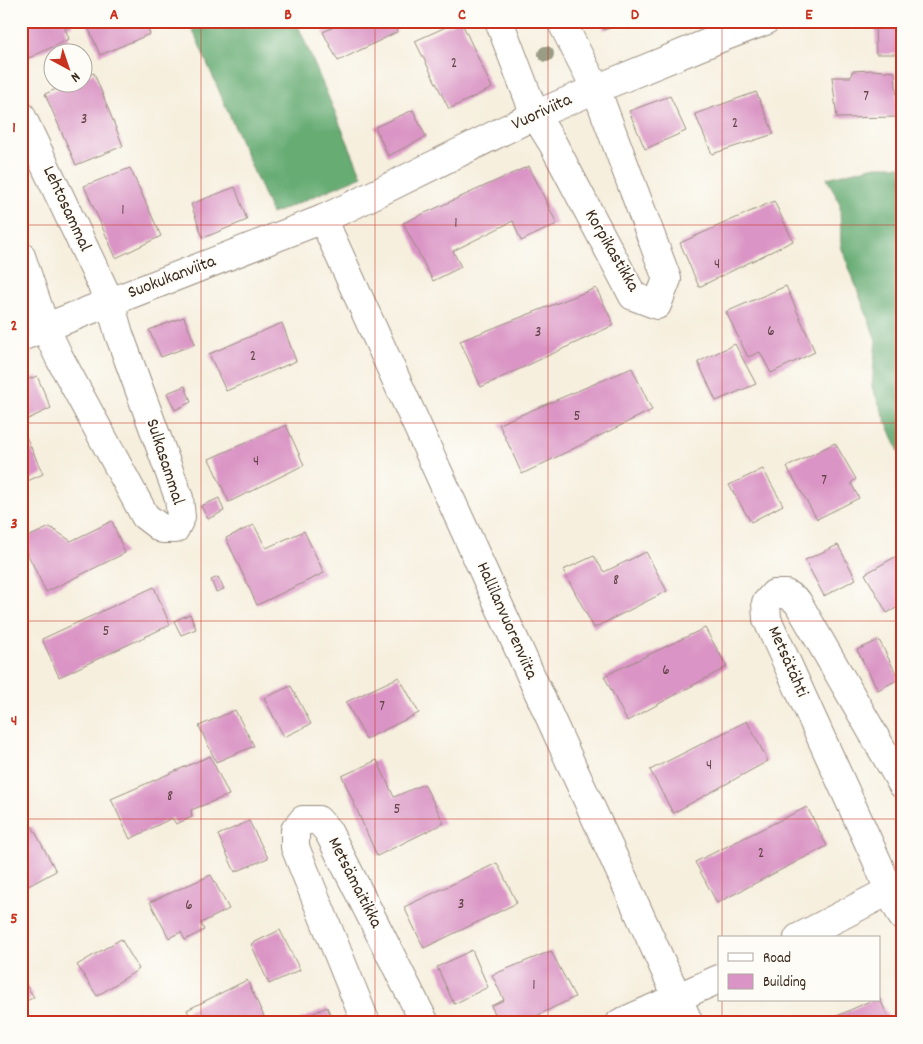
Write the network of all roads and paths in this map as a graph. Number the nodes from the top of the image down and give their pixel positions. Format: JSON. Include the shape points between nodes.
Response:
{"nodes":[{"id":1,"x":499,"y":21,"type":"edge"},
{"id":2,"x":561,"y":21,"type":"edge"},
{"id":3,"x":765,"y":21,"type":"edge"},
{"id":4,"x":596,"y":89,"type":"junction"},
{"id":5,"x":535,"y":115,"type":"junction"},
{"id":6,"x":21,"y":116,"type":"edge"},
{"id":7,"x":324,"y":219,"type":"junction"},
{"id":8,"x":21,"y":256,"type":"edge"},
{"id":9,"x":110,"y":302,"type":"junction"},
{"id":10,"x":33,"y":332,"type":"edge"},
{"id":11,"x":902,"y":784,"type":"edge"},
{"id":12,"x":895,"y":887,"type":"edge"},
{"id":13,"x":902,"y":916,"type":"edge"},
{"id":14,"x":802,"y":936,"type":"edge"},
{"id":15,"x":718,"y":979,"type":"edge"},
{"id":16,"x":677,"y":997,"type":"junction"},
{"id":17,"x":366,"y":1023,"type":"edge"},
{"id":18,"x":426,"y":1023,"type":"edge"},
{"id":19,"x":620,"y":1023,"type":"edge"},
{"id":20,"x":689,"y":1023,"type":"edge"}],
"edges":[{"from":1,"to":5,"type":"street"},
{"from":2,"to":4,"type":"street"},
{"from":3,"to":4,"type":"street","name":"Vuoriviita"},
{"from":4,"to":5,"type":"street","name":"Vuoriviita"},
{"from":4,"to":5,"type":"street","name":"Korpikastikka","via":[[667,280],[657,305],[633,296]]},
{"from":5,"to":7,"type":"street","name":"Vuoriviita"},
{"from":6,"to":9,"type":"street","name":"Lehtosammal"},
{"from":7,"to":9,"type":"street","name":"Suokukanviita"},
{"from":7,"to":16,"type":"street","name":"Hallilanvuorenviita"},
{"from":8,"to":10,"type":"street"},
{"from":9,"to":10,"type":"street","name":"Suokukanviita"},
{"from":9,"to":10,"type":"street","name":"Sulkasammal","via":[[179,498],[181,516],[174,529],[162,529],[146,516],[59,357]]},
{"from":11,"to":12,"type":"street","name":"Metsätähti","via":[[797,601],[786,594],[774,594],[766,603],[767,619],[877,861]]},
{"from":12,"to":13,"type":"street"},
{"from":12,"to":14,"type":"street"},
{"from":15,"to":16,"type":"street"},
{"from":16,"to":19,"type":"street"},
{"from":16,"to":20,"type":"street","name":"Hallilanvuorenviita"},
{"from":17,"to":18,"type":"street","name":"Metsämaitikka","via":[[295,847],[295,830],[303,820],[318,820],[328,831]]}]}
